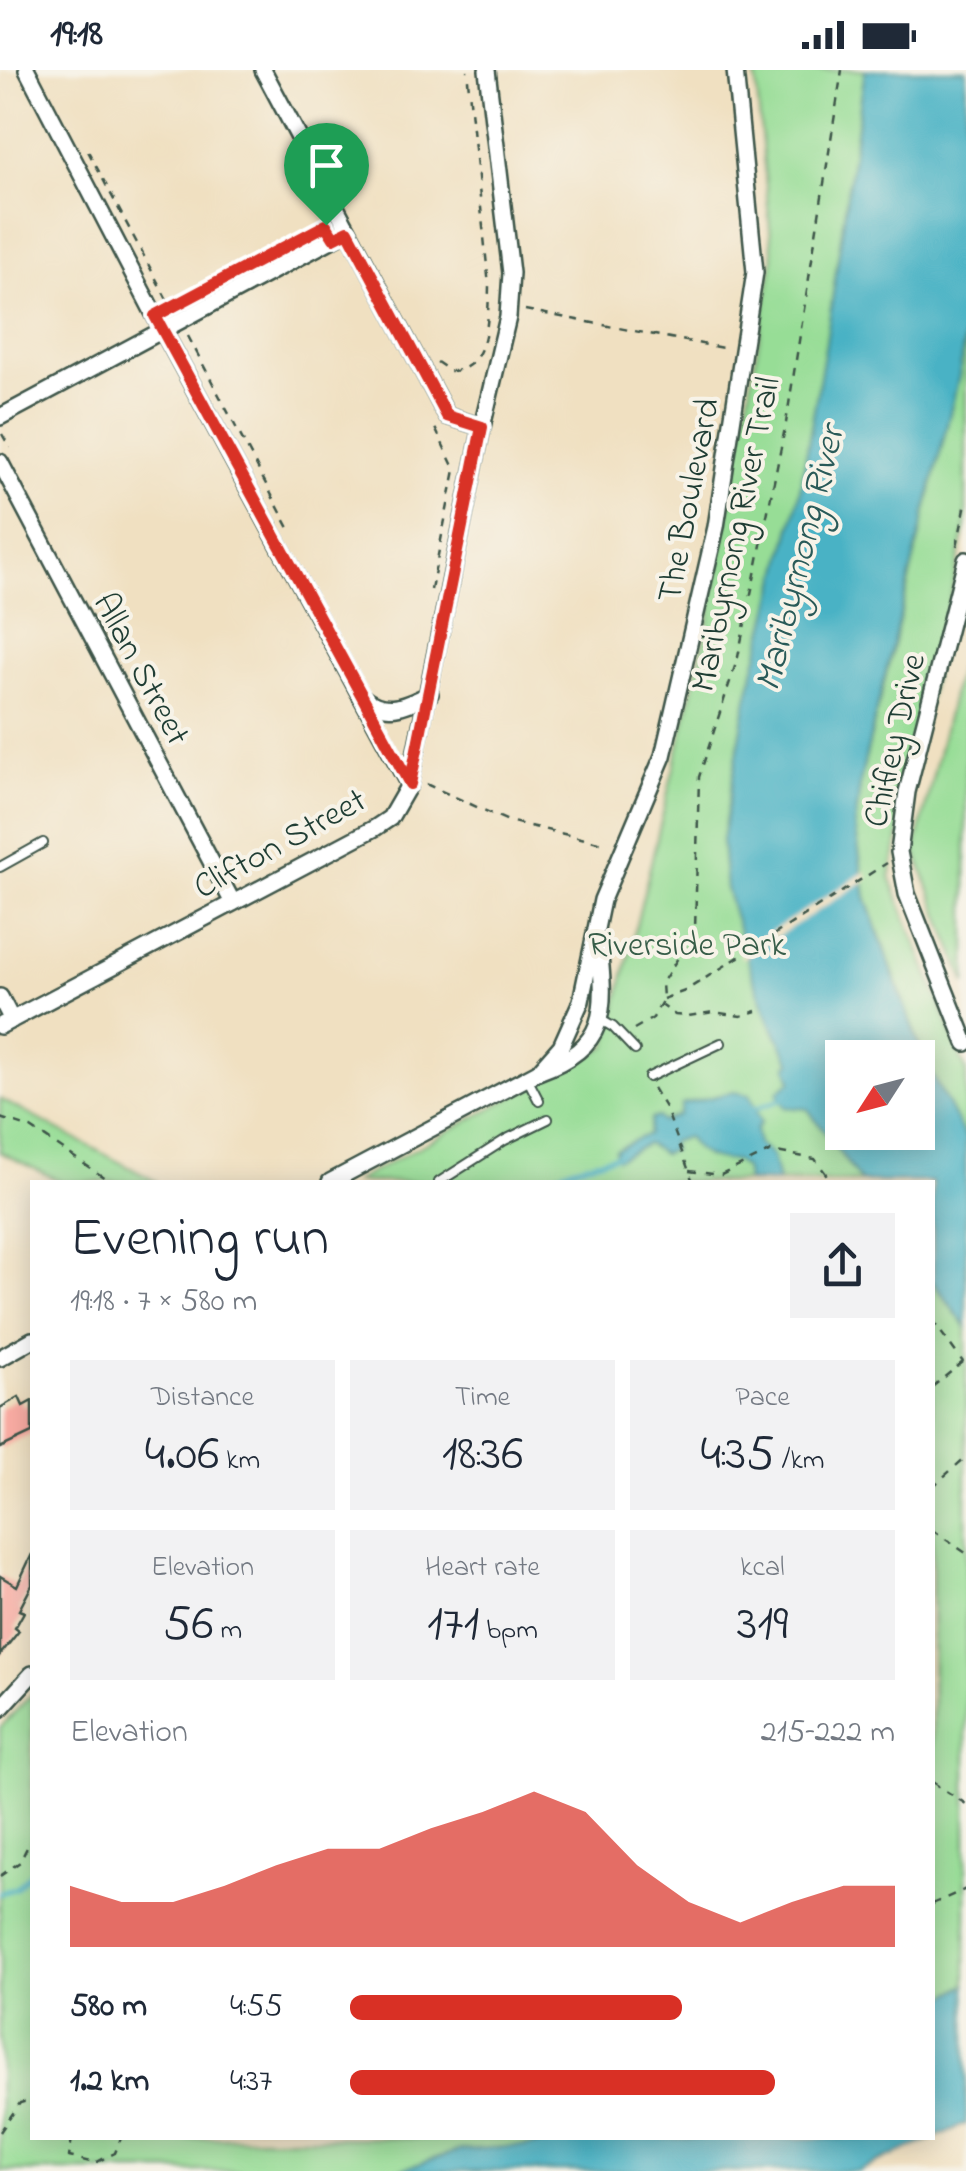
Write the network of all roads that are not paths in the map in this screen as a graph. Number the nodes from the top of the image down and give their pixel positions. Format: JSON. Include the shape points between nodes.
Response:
{"nodes":[{"id":1,"x":27,"y":70,"type":"edge"},
{"id":2,"x":263,"y":70,"type":"edge"},
{"id":3,"x":487,"y":70,"type":"edge"},
{"id":4,"x":735,"y":70,"type":"edge"},
{"id":5,"x":348,"y":231,"type":"junction"},
{"id":6,"x":163,"y":330,"type":"junction"},
{"id":7,"x":1,"y":425,"type":"edge"},
{"id":8,"x":482,"y":427,"type":"junction"},
{"id":9,"x":6,"y":457,"type":"edge"},
{"id":10,"x":966,"y":560,"type":"edge"},
{"id":11,"x":359,"y":694,"type":"junction"},
{"id":12,"x":430,"y":694,"type":"junction"},
{"id":13,"x":417,"y":784,"type":"junction"},
{"id":14,"x":42,"y":843,"type":"dead end"},
{"id":15,"x":0,"y":867,"type":"edge"},
{"id":16,"x":233,"y":902,"type":"junction"},
{"id":17,"x":597,"y":927,"type":"junction"},
{"id":18,"x":0,"y":997,"type":"edge"},
{"id":19,"x":601,"y":1020,"type":"junction"},
{"id":20,"x":6,"y":1023,"type":"edge"},
{"id":21,"x":721,"y":1043,"type":"dead end"},
{"id":22,"x":966,"y":1043,"type":"edge"},
{"id":23,"x":635,"y":1050,"type":"dead end"},
{"id":24,"x":532,"y":1075,"type":"junction"},
{"id":25,"x":648,"y":1077,"type":"road end"},
{"id":26,"x":539,"y":1100,"type":"dead end"},
{"id":27,"x":548,"y":1119,"type":"dead end"},
{"id":28,"x":352,"y":1178,"type":"edge"},
{"id":29,"x":442,"y":1180,"type":"edge"},
{"id":30,"x":30,"y":1341,"type":"edge"},
{"id":31,"x":0,"y":1358,"type":"edge"},
{"id":32,"x":30,"y":1676,"type":"edge"},
{"id":33,"x":0,"y":1709,"type":"edge"}],
"edges":[{"from":1,"to":6,"type":"street"},
{"from":2,"to":5,"type":"street"},
{"from":3,"to":8,"type":"street","name":"Clifton Street","via":[[511,273],[508,318]]},
{"from":4,"to":17,"type":"street","name":"The Boulevard","via":[[755,272],[740,382],[672,724]]},
{"from":5,"to":6,"type":"street"},
{"from":5,"to":8,"type":"street","via":[[447,416]]},
{"from":6,"to":7,"type":"street"},
{"from":6,"to":11,"type":"street"},
{"from":8,"to":12,"type":"street","name":"Clifton Street"},
{"from":9,"to":16,"type":"street","name":"Allan Street"},
{"from":10,"to":22,"type":"street","name":"Chifley Drive","via":[[907,792],[899,852],[908,894]]},
{"from":11,"to":12,"type":"street","via":[[381,708]]},
{"from":11,"to":13,"type":"street"},
{"from":12,"to":13,"type":"street","name":"Clifton Street"},
{"from":13,"to":16,"type":"street","name":"Clifton Street","via":[[376,828]]},
{"from":14,"to":15,"type":"lane"},
{"from":16,"to":20,"type":"street","name":"Clifton Street"},
{"from":17,"to":19,"type":"street","name":"The Boulevard"},
{"from":17,"to":24,"type":"street","name":"The Boulevard","via":[[570,1027],[554,1056]]},
{"from":18,"to":20,"type":"street"},
{"from":19,"to":23,"type":"lane"},
{"from":19,"to":24,"type":"street","via":[[583,1048]]},
{"from":21,"to":25,"type":"lane"},
{"from":24,"to":26,"type":"lane"},
{"from":24,"to":28,"type":"street"},
{"from":27,"to":29,"type":"lane"},
{"from":30,"to":31,"type":"street"},
{"from":32,"to":33,"type":"street"}]}
